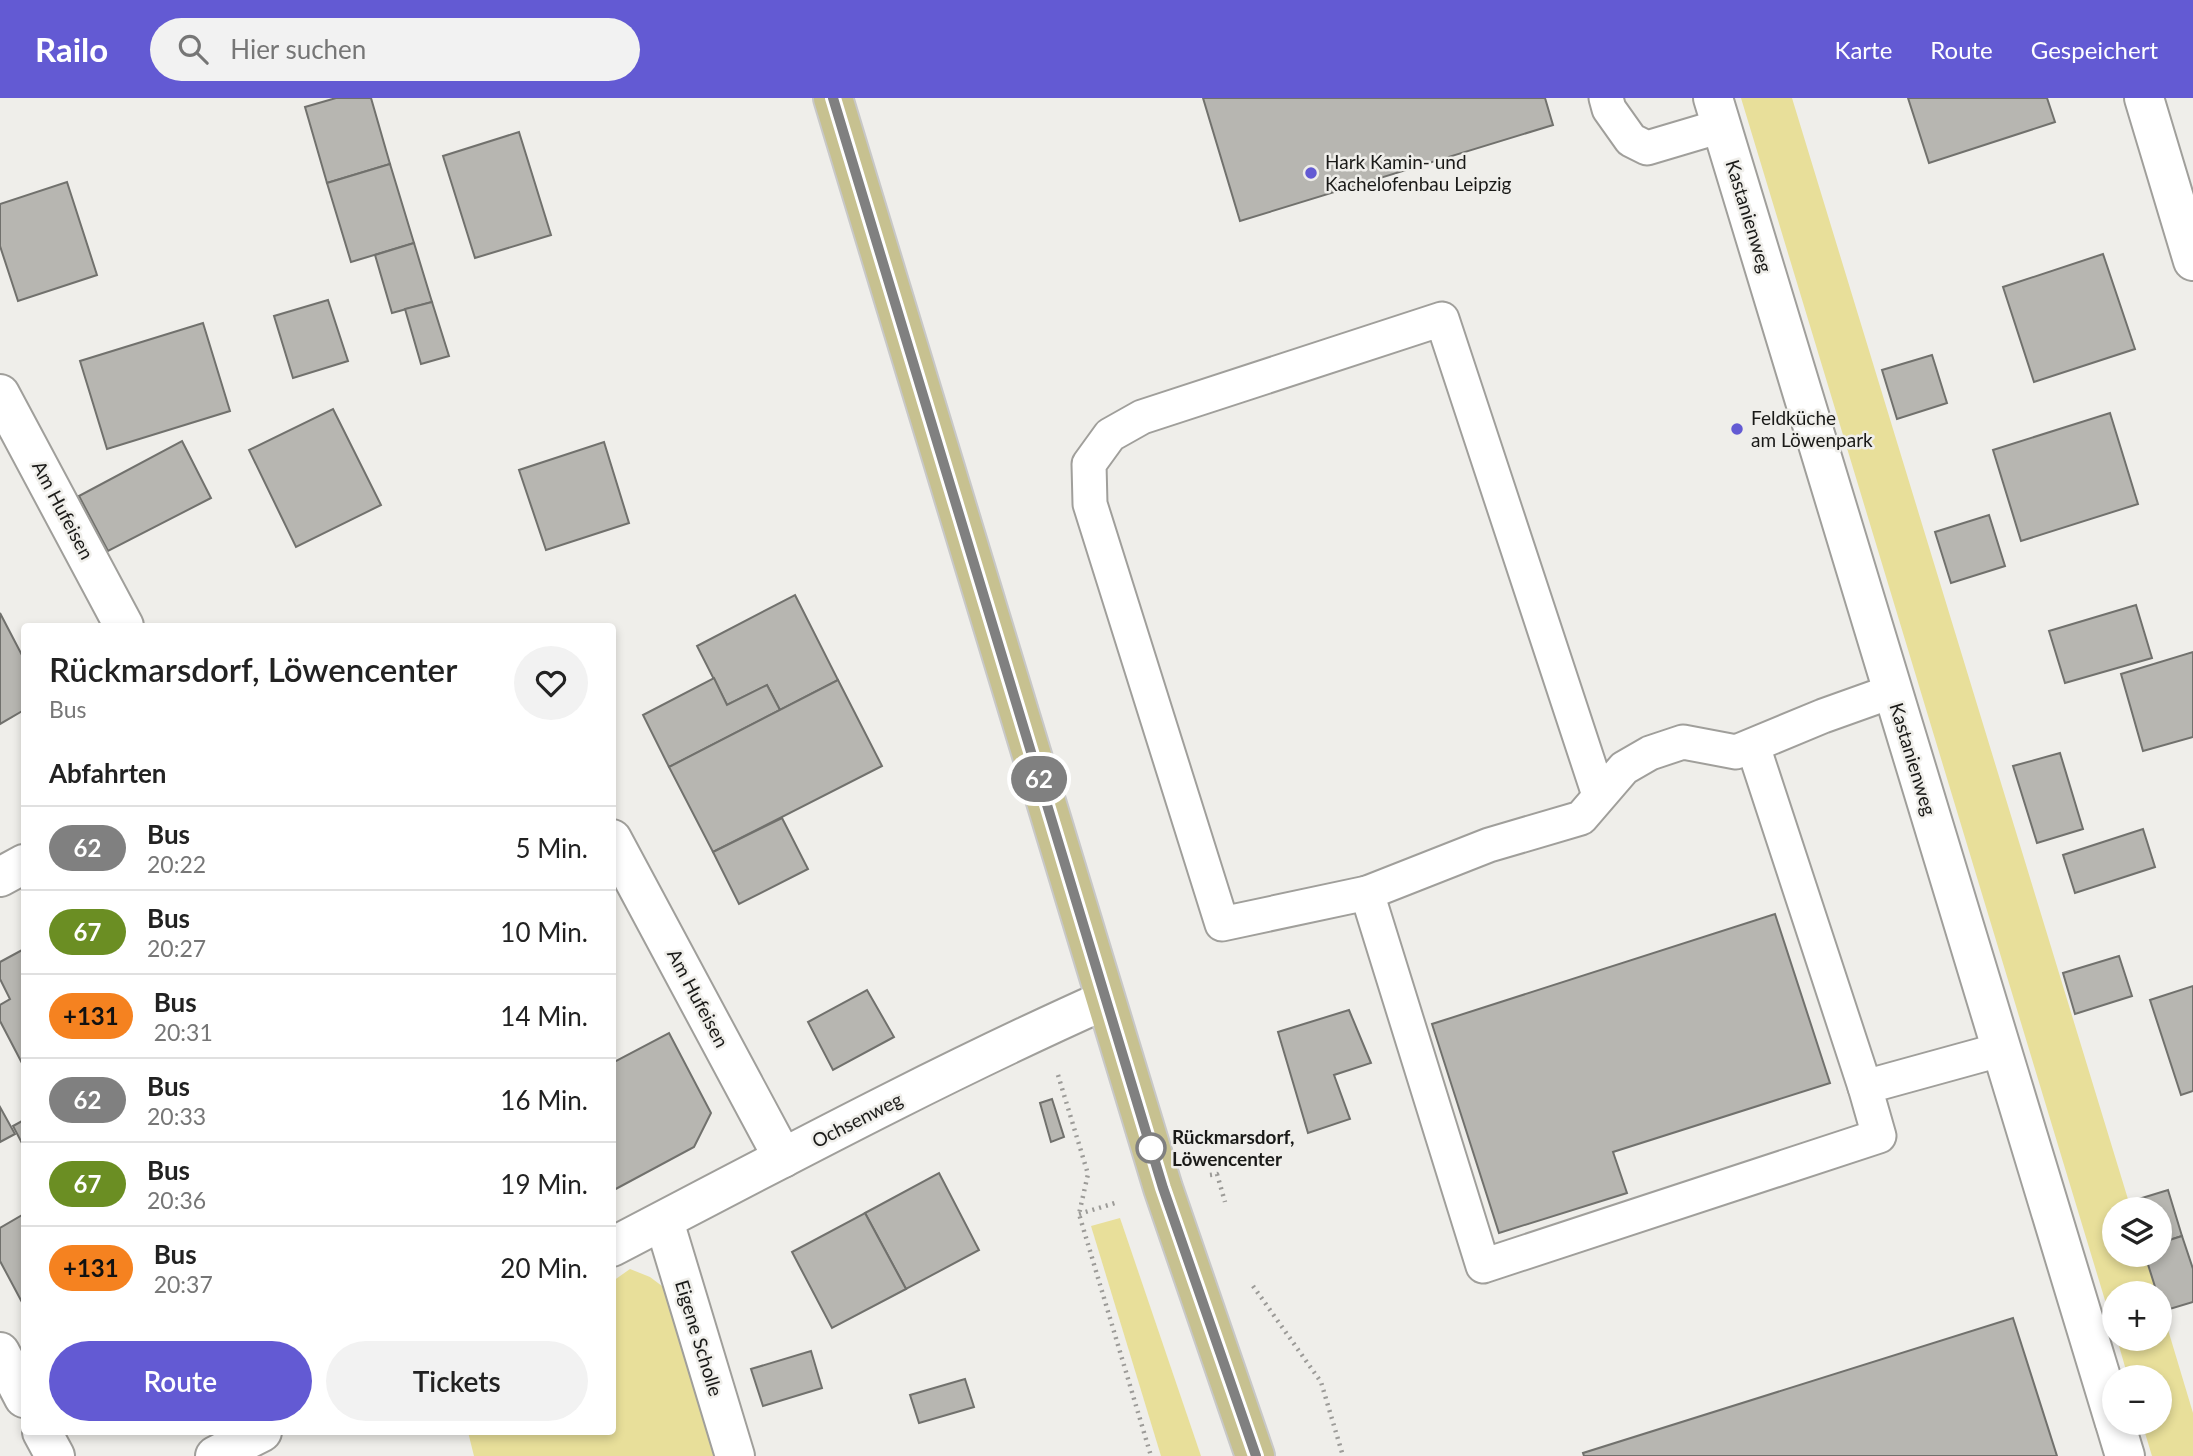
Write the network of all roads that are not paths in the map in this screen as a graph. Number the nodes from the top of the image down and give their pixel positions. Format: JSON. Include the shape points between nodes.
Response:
{"nodes":[{"id":1,"x":833,"y":98,"type":"edge"},
{"id":2,"x":1606,"y":98,"type":"edge"},
{"id":3,"x":2144,"y":98,"type":"edge"},
{"id":4,"x":1717,"y":112,"type":"edge"},
{"id":5,"x":2193,"y":261,"type":"edge"},
{"id":6,"x":0,"y":394,"type":"edge"},
{"id":7,"x":122,"y":623,"type":"edge"},
{"id":8,"x":1893,"y":691,"type":"junction"},
{"id":9,"x":1753,"y":746,"type":"junction"},
{"id":10,"x":1600,"y":795,"type":"junction"},
{"id":11,"x":616,"y":846,"type":"edge"},
{"id":12,"x":21,"y":866,"type":"edge"},
{"id":13,"x":0,"y":877,"type":"edge"},
{"id":14,"x":1367,"y":893,"type":"junction"},
{"id":15,"x":1105,"y":1000,"type":"junction"},
{"id":16,"x":2003,"y":1049,"type":"junction"},
{"id":17,"x":1866,"y":1087,"type":"junction"},
{"id":18,"x":783,"y":1158,"type":"junction"},
{"id":19,"x":664,"y":1221,"type":"junction"},
{"id":20,"x":616,"y":1245,"type":"edge"},
{"id":21,"x":0,"y":1352,"type":"edge"},
{"id":22,"x":2102,"y":1378,"type":"edge"},
{"id":23,"x":21,"y":1392,"type":"edge"},
{"id":24,"x":44,"y":1435,"type":"edge"},
{"id":25,"x":256,"y":1435,"type":"edge"},
{"id":26,"x":2119,"y":1435,"type":"edge"},
{"id":27,"x":55,"y":1456,"type":"edge"},
{"id":28,"x":215,"y":1456,"type":"edge"},
{"id":29,"x":735,"y":1456,"type":"edge"},
{"id":30,"x":1255,"y":1456,"type":"edge"},
{"id":31,"x":2125,"y":1456,"type":"edge"}],
"edges":[{"from":1,"to":15,"type":"main road"},
{"from":2,"to":4,"type":"lane","via":[[1631,140],[1647,148]]},
{"from":3,"to":5,"type":"street"},
{"from":4,"to":8,"type":"street","name":"Kastanienweg"},
{"from":6,"to":7,"type":"street","name":"Am Hufeisen"},
{"from":8,"to":9,"type":"lane"},
{"from":8,"to":16,"type":"street","name":"Kastanienweg"},
{"from":9,"to":10,"type":"lane","via":[[1736,752],[1684,742],[1623,768]]},
{"from":9,"to":17,"type":"lane"},
{"from":10,"to":14,"type":"lane","via":[[1581,818],[1489,845]]},
{"from":10,"to":14,"type":"lane","via":[[1442,319],[1142,417],[1111,435],[1090,464],[1090,504],[1222,924]]},
{"from":11,"to":18,"type":"street","name":"Am Hufeisen"},
{"from":12,"to":13,"type":"street"},
{"from":14,"to":17,"type":"lane","via":[[1483,1266],[1879,1136]]},
{"from":15,"to":18,"type":"street","name":"Ochsenweg"},
{"from":15,"to":30,"type":"main road","via":[[1163,1188]]},
{"from":16,"to":17,"type":"lane"},
{"from":16,"to":22,"type":"street","name":"Kastanienweg"},
{"from":18,"to":19,"type":"street","name":"Ochsenweg"},
{"from":19,"to":20,"type":"street","name":"Ochsenweg"},
{"from":19,"to":29,"type":"street","name":"Eigene Scholle"},
{"from":21,"to":23,"type":"street"},
{"from":24,"to":27,"type":"street"},
{"from":25,"to":28,"type":"street"},
{"from":26,"to":31,"type":"street","name":"Kastanienweg"}]}
